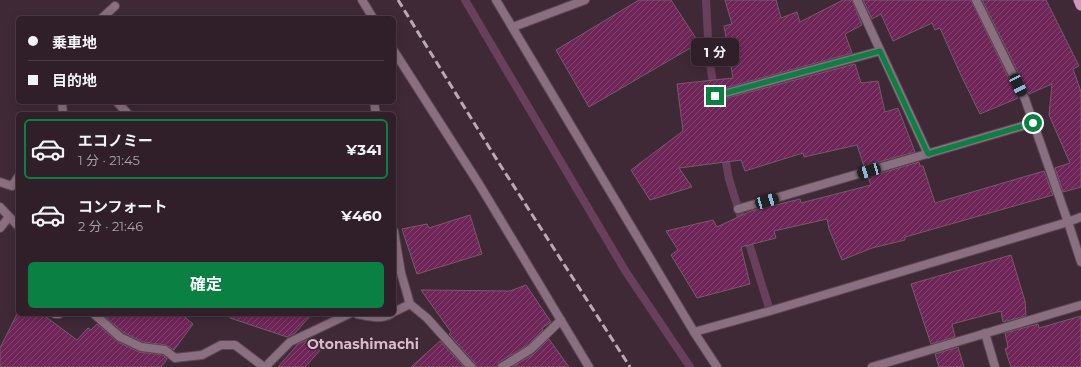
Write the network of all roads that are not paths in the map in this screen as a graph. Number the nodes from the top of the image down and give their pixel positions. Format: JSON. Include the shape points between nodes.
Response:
{"nodes":[{"id":1,"x":362,"y":0,"type":"edge"},
{"id":2,"x":496,"y":0,"type":"edge"},
{"id":3,"x":585,"y":0,"type":"edge"},
{"id":4,"x":857,"y":0,"type":"edge"},
{"id":5,"x":976,"y":0,"type":"edge"},
{"id":6,"x":1078,"y":0,"type":"edge"},
{"id":7,"x":1081,"y":5,"type":"edge"},
{"id":8,"x":115,"y":6,"type":"dead end"},
{"id":9,"x":369,"y":14,"type":"edge"},
{"id":10,"x":104,"y":16,"type":"edge"},
{"id":11,"x":513,"y":27,"type":"junction"},
{"id":12,"x":880,"y":51,"type":"junction"},
{"id":13,"x":396,"y":54,"type":"edge"},
{"id":14,"x":715,"y":96,"type":"dead end"},
{"id":15,"x":119,"y":104,"type":"edge"},
{"id":16,"x":126,"y":112,"type":"edge"},
{"id":17,"x":1033,"y":123,"type":"junction"},
{"id":18,"x":928,"y":154,"type":"junction"},
{"id":19,"x":16,"y":180,"type":"edge"},
{"id":20,"x":0,"y":182,"type":"edge"},
{"id":21,"x":0,"y":207,"type":"edge"},
{"id":22,"x":738,"y":209,"type":"dead end"},
{"id":23,"x":9,"y":217,"type":"junction"},
{"id":24,"x":1081,"y":217,"type":"edge"},
{"id":25,"x":1068,"y":222,"type":"junction"},
{"id":26,"x":16,"y":224,"type":"edge"},
{"id":27,"x":0,"y":228,"type":"edge"},
{"id":28,"x":396,"y":245,"type":"edge"},
{"id":29,"x":1081,"y":262,"type":"edge"},
{"id":30,"x":410,"y":304,"type":"junction"},
{"id":31,"x":1081,"y":305,"type":"edge"},
{"id":32,"x":396,"y":311,"type":"edge"},
{"id":33,"x":96,"y":316,"type":"edge"},
{"id":34,"x":345,"y":316,"type":"edge"},
{"id":35,"x":368,"y":316,"type":"edge"},
{"id":36,"x":386,"y":316,"type":"edge"},
{"id":37,"x":561,"y":320,"type":"junction"},
{"id":38,"x":694,"y":332,"type":"junction"},
{"id":39,"x":985,"y":333,"type":"junction"},
{"id":40,"x":266,"y":367,"type":"edge"},
{"id":41,"x":471,"y":367,"type":"edge"},
{"id":42,"x":502,"y":367,"type":"edge"},
{"id":43,"x":589,"y":367,"type":"edge"},
{"id":44,"x":718,"y":367,"type":"edge"},
{"id":45,"x":872,"y":367,"type":"edge"},
{"id":46,"x":996,"y":367,"type":"edge"}],
"edges":[{"from":1,"to":9,"type":"street"},
{"from":2,"to":11,"type":"street"},
{"from":3,"to":11,"type":"street"},
{"from":4,"to":12,"type":"street"},
{"from":5,"to":17,"type":"street","via":[[1025,99]]},
{"from":6,"to":7,"type":"highway"},
{"from":8,"to":10,"type":"street"},
{"from":11,"to":38,"type":"street"},
{"from":12,"to":14,"type":"street"},
{"from":12,"to":18,"type":"street"},
{"from":13,"to":37,"type":"street","via":[[479,184]]},
{"from":15,"to":16,"type":"street"},
{"from":17,"to":18,"type":"street"},
{"from":17,"to":25,"type":"street"},
{"from":18,"to":22,"type":"street"},
{"from":19,"to":20,"type":"street","via":[[12,186]]},
{"from":21,"to":23,"type":"street"},
{"from":23,"to":26,"type":"street"},
{"from":23,"to":27,"type":"street"},
{"from":24,"to":25,"type":"street"},
{"from":25,"to":29,"type":"street"},
{"from":25,"to":38,"type":"street"},
{"from":28,"to":30,"type":"street","via":[[400,273]]},
{"from":30,"to":32,"type":"street"},
{"from":30,"to":41,"type":"street","via":[[427,318]]},
{"from":31,"to":39,"type":"street"},
{"from":33,"to":40,"type":"street","via":[[120,337],[141,347],[165,350],[175,358],[202,356],[221,345],[235,345]]},
{"from":34,"to":40,"type":"street","via":[[290,342]]},
{"from":35,"to":36,"type":"street"},
{"from":37,"to":42,"type":"street","via":[[531,349]]},
{"from":37,"to":43,"type":"street"},
{"from":38,"to":44,"type":"street"},
{"from":39,"to":45,"type":"street"},
{"from":39,"to":46,"type":"street"}]}
